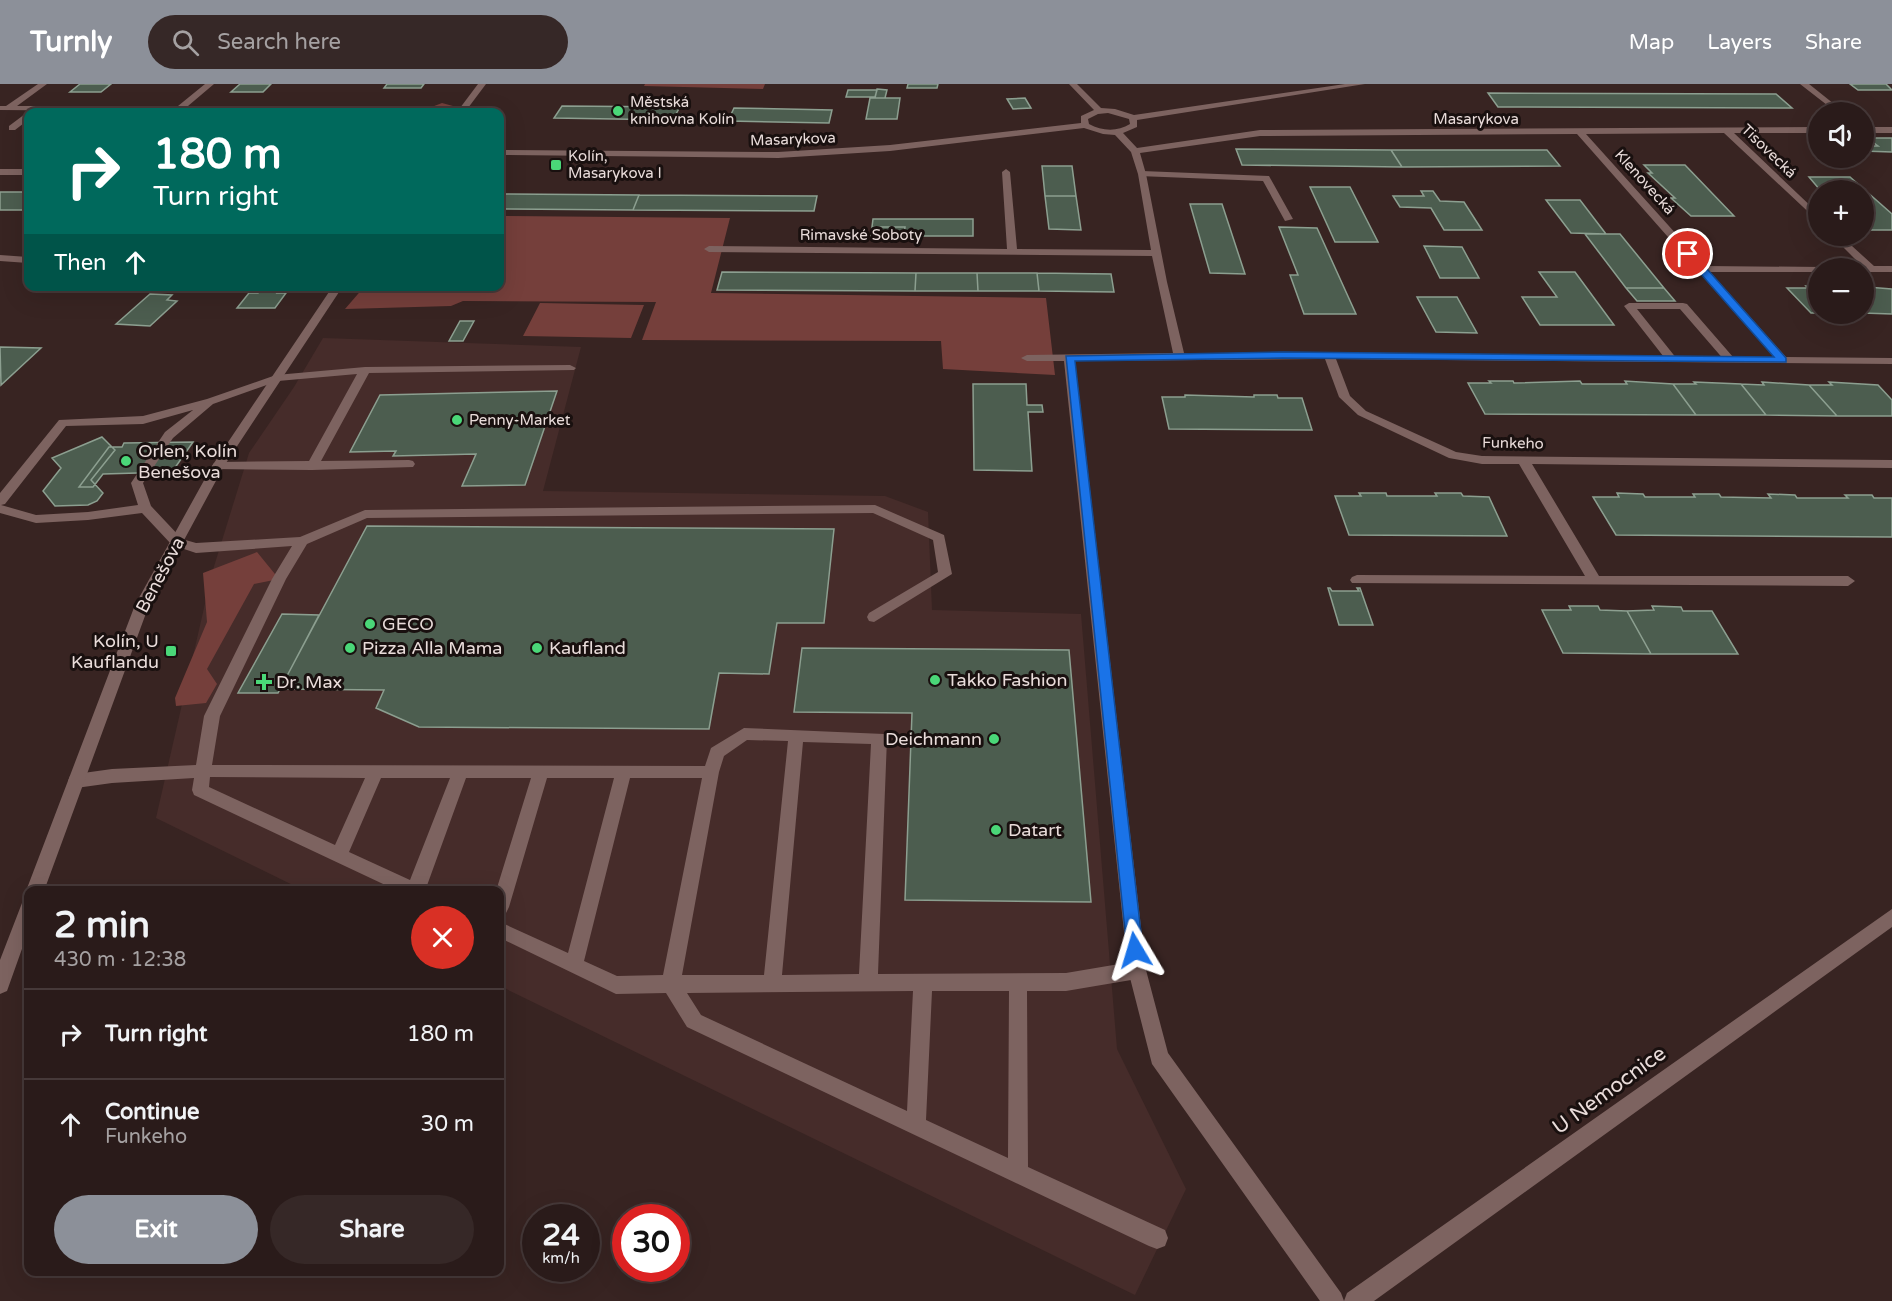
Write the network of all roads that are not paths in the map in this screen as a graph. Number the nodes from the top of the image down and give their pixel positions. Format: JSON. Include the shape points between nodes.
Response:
{"nodes":[{"id":1,"x":43,"y":84,"type":"edge"},
{"id":2,"x":210,"y":84,"type":"edge"},
{"id":3,"x":482,"y":84,"type":"edge"},
{"id":4,"x":1073,"y":84,"type":"edge"},
{"id":5,"x":1361,"y":84,"type":"edge"},
{"id":6,"x":1804,"y":84,"type":"edge"},
{"id":7,"x":1827,"y":102,"type":"edge"},
{"id":8,"x":4,"y":108,"type":"edge"},
{"id":9,"x":181,"y":108,"type":"edge"},
{"id":10,"x":464,"y":108,"type":"edge"},
{"id":11,"x":24,"y":109,"type":"edge"},
{"id":12,"x":1099,"y":111,"type":"junction"},
{"id":13,"x":1133,"y":118,"type":"junction"},
{"id":14,"x":24,"y":119,"type":"edge"},
{"id":15,"x":1085,"y":125,"type":"junction"},
{"id":16,"x":12,"y":128,"type":"dead end"},
{"id":17,"x":1726,"y":130,"type":"junction"},
{"id":18,"x":1808,"y":130,"type":"edge"},
{"id":19,"x":1874,"y":130,"type":"edge"},
{"id":20,"x":1892,"y":130,"type":"edge"},
{"id":21,"x":1117,"y":132,"type":"junction"},
{"id":22,"x":1580,"y":132,"type":"junction"},
{"id":23,"x":1135,"y":151,"type":"junction"},
{"id":24,"x":504,"y":153,"type":"edge"},
{"id":25,"x":0,"y":172,"type":"edge"},
{"id":26,"x":24,"y":172,"type":"edge"},
{"id":27,"x":1006,"y":172,"type":"dead end"},
{"id":28,"x":1142,"y":174,"type":"junction"},
{"id":29,"x":1808,"y":208,"type":"edge"},
{"id":30,"x":1288,"y":219,"type":"dead end"},
{"id":31,"x":1845,"y":246,"type":"edge"},
{"id":32,"x":709,"y":249,"type":"dead end"},
{"id":33,"x":1012,"y":251,"type":"junction"},
{"id":34,"x":1157,"y":253,"type":"junction"},
{"id":35,"x":0,"y":258,"type":"edge"},
{"id":36,"x":1857,"y":258,"type":"edge"},
{"id":37,"x":24,"y":260,"type":"edge"},
{"id":38,"x":1702,"y":269,"type":"junction"},
{"id":39,"x":1808,"y":269,"type":"edge"},
{"id":40,"x":1874,"y":269,"type":"edge"},
{"id":41,"x":1892,"y":269,"type":"edge"},
{"id":42,"x":335,"y":291,"type":"edge"},
{"id":43,"x":1179,"y":355,"type":"junction"},
{"id":44,"x":1329,"y":356,"type":"junction"},
{"id":45,"x":1027,"y":358,"type":"dead end"},
{"id":46,"x":1069,"y":358,"type":"junction"},
{"id":47,"x":1671,"y":359,"type":"junction"},
{"id":48,"x":1729,"y":359,"type":"junction"},
{"id":49,"x":1783,"y":360,"type":"junction"},
{"id":50,"x":1892,"y":361,"type":"edge"},
{"id":51,"x":570,"y":368,"type":"dead end"},
{"id":52,"x":365,"y":370,"type":"junction"},
{"id":53,"x":276,"y":378,"type":"junction"},
{"id":54,"x":211,"y":401,"type":"junction"},
{"id":55,"x":1523,"y":460,"type":"junction"},
{"id":56,"x":409,"y":464,"type":"dead end"},
{"id":57,"x":1892,"y":464,"type":"edge"},
{"id":58,"x":218,"y":466,"type":"junction"},
{"id":59,"x":312,"y":466,"type":"junction"},
{"id":60,"x":0,"y":501,"type":"edge"},
{"id":61,"x":145,"y":508,"type":"junction"},
{"id":62,"x":0,"y":509,"type":"edge"},
{"id":63,"x":302,"y":541,"type":"junction"},
{"id":64,"x":177,"y":542,"type":"junction"},
{"id":65,"x":1357,"y":580,"type":"dead end"},
{"id":66,"x":1595,"y":581,"type":"junction"},
{"id":67,"x":1848,"y":581,"type":"dead end"},
{"id":68,"x":874,"y":617,"type":"dead end"},
{"id":69,"x":796,"y":736,"type":"junction"},
{"id":70,"x":202,"y":771,"type":"junction"},
{"id":71,"x":376,"y":771,"type":"junction"},
{"id":72,"x":461,"y":771,"type":"junction"},
{"id":73,"x":541,"y":771,"type":"junction"},
{"id":74,"x":624,"y":771,"type":"junction"},
{"id":75,"x":711,"y":772,"type":"junction"},
{"id":76,"x":76,"y":781,"type":"junction"},
{"id":77,"x":339,"y":855,"type":"junction"},
{"id":78,"x":37,"y":886,"type":"edge"},
{"id":79,"x":405,"y":886,"type":"edge"},
{"id":80,"x":418,"y":886,"type":"edge"},
{"id":81,"x":504,"y":894,"type":"edge"},
{"id":82,"x":1892,"y":917,"type":"edge"},
{"id":83,"x":24,"y":920,"type":"edge"},
{"id":84,"x":504,"y":932,"type":"edge"},
{"id":85,"x":574,"y":965,"type":"junction"},
{"id":86,"x":1137,"y":970,"type":"junction"},
{"id":87,"x":1018,"y":982,"type":"junction"},
{"id":88,"x":772,"y":983,"type":"junction"},
{"id":89,"x":868,"y":983,"type":"junction"},
{"id":90,"x":923,"y":983,"type":"junction"},
{"id":91,"x":671,"y":984,"type":"junction"},
{"id":92,"x":0,"y":985,"type":"edge"},
{"id":93,"x":916,"y":1125,"type":"junction"},
{"id":94,"x":1018,"y":1173,"type":"junction"},
{"id":95,"x":1157,"y":1238,"type":"dead end"},
{"id":96,"x":1333,"y":1301,"type":"edge"},
{"id":97,"x":1354,"y":1301,"type":"edge"}],
"edges":[{"from":1,"to":8,"type":"street"},
{"from":2,"to":9,"type":"street"},
{"from":3,"to":10,"type":"street"},
{"from":4,"to":12,"type":"street"},
{"from":5,"to":13,"type":"street"},
{"from":6,"to":7,"type":"street"},
{"from":8,"to":11,"type":"street"},
{"from":12,"to":13,"type":"street"},
{"from":12,"to":15,"type":"street","via":[[1087,115]]},
{"from":13,"to":21,"type":"street","via":[[1131,129]]},
{"from":14,"to":16,"type":"street"},
{"from":15,"to":21,"type":"street","name":"Masarykova"},
{"from":15,"to":24,"type":"street","name":"Masarykova","via":[[890,148],[778,155]]},
{"from":17,"to":18,"type":"street","name":"Masarykova"},
{"from":17,"to":22,"type":"street","name":"Masarykova"},
{"from":17,"to":29,"type":"street","name":"Tisovecká"},
{"from":19,"to":20,"type":"street"},
{"from":21,"to":23,"type":"street"},
{"from":22,"to":23,"type":"street","name":"Masarykova","via":[[1260,133]]},
{"from":22,"to":38,"type":"street","name":"Klenovecká"},
{"from":23,"to":28,"type":"street"},
{"from":25,"to":26,"type":"street"},
{"from":27,"to":33,"type":"street"},
{"from":28,"to":30,"type":"street","via":[[1266,178]]},
{"from":28,"to":34,"type":"street"},
{"from":31,"to":36,"type":"street"},
{"from":32,"to":33,"type":"street","name":"Rimavské Soboty"},
{"from":33,"to":34,"type":"street","name":"Rimavské Soboty"},
{"from":34,"to":43,"type":"street"},
{"from":35,"to":37,"type":"street"},
{"from":38,"to":39,"type":"street"},
{"from":38,"to":49,"type":"street","name":"Klenovecká"},
{"from":40,"to":41,"type":"street"},
{"from":42,"to":53,"type":"street","name":"Benešova"},
{"from":43,"to":44,"type":"street"},
{"from":43,"to":46,"type":"street"},
{"from":44,"to":47,"type":"street"},
{"from":44,"to":55,"type":"street","name":"Funkeho","via":[[1345,398],[1362,412],[1453,455]]},
{"from":45,"to":46,"type":"street"},
{"from":46,"to":86,"type":"street"},
{"from":47,"to":48,"type":"street"},
{"from":47,"to":48,"type":"street","via":[[1629,306],[1683,306]]},
{"from":48,"to":49,"type":"street"},
{"from":49,"to":50,"type":"street"},
{"from":51,"to":52,"type":"street"},
{"from":52,"to":53,"type":"street"},
{"from":52,"to":59,"type":"street"},
{"from":53,"to":54,"type":"street"},
{"from":53,"to":58,"type":"street","name":"Benešova"},
{"from":54,"to":60,"type":"street","via":[[143,420],[63,423]]},
{"from":54,"to":61,"type":"street","via":[[170,435],[137,483]]},
{"from":55,"to":57,"type":"street","name":"Funkeho"},
{"from":55,"to":66,"type":"street"},
{"from":56,"to":59,"type":"street"},
{"from":58,"to":59,"type":"street"},
{"from":58,"to":64,"type":"street","name":"Benešova"},
{"from":61,"to":62,"type":"street","via":[[36,519]]},
{"from":61,"to":64,"type":"street"},
{"from":63,"to":64,"type":"street","via":[[196,548]]},
{"from":63,"to":68,"type":"street","via":[[366,514],[874,509],[939,538],[945,574]]},
{"from":63,"to":70,"type":"street","via":[[279,579],[212,716]]},
{"from":64,"to":76,"type":"street","name":"Benešova","via":[[142,605]]},
{"from":65,"to":66,"type":"street"},
{"from":66,"to":67,"type":"street"},
{"from":69,"to":75,"type":"street","via":[[744,734],[717,752]]},
{"from":69,"to":88,"type":"street"},
{"from":69,"to":89,"type":"street","via":[[879,738]]},
{"from":70,"to":71,"type":"street"},
{"from":70,"to":76,"type":"street"},
{"from":70,"to":77,"type":"street","via":[[201,790]]},
{"from":71,"to":72,"type":"street"},
{"from":71,"to":77,"type":"street"},
{"from":72,"to":73,"type":"street"},
{"from":72,"to":80,"type":"street"},
{"from":73,"to":74,"type":"street"},
{"from":73,"to":81,"type":"street"},
{"from":74,"to":75,"type":"street"},
{"from":74,"to":85,"type":"street"},
{"from":75,"to":91,"type":"street"},
{"from":76,"to":78,"type":"street","name":"Benešova"},
{"from":77,"to":79,"type":"street"},
{"from":82,"to":97,"type":"street","name":"U Nemocnice"},
{"from":83,"to":92,"type":"street"},
{"from":84,"to":85,"type":"street"},
{"from":85,"to":91,"type":"street","via":[[616,985]]},
{"from":86,"to":87,"type":"street","via":[[1066,982]]},
{"from":86,"to":96,"type":"street","via":[[1159,1056]]},
{"from":87,"to":90,"type":"street"},
{"from":87,"to":94,"type":"street"},
{"from":88,"to":89,"type":"street"},
{"from":88,"to":91,"type":"street"},
{"from":89,"to":90,"type":"street"},
{"from":90,"to":93,"type":"street"},
{"from":91,"to":93,"type":"street","via":[[694,1021]]},
{"from":93,"to":94,"type":"street"},
{"from":94,"to":95,"type":"street"}]}
